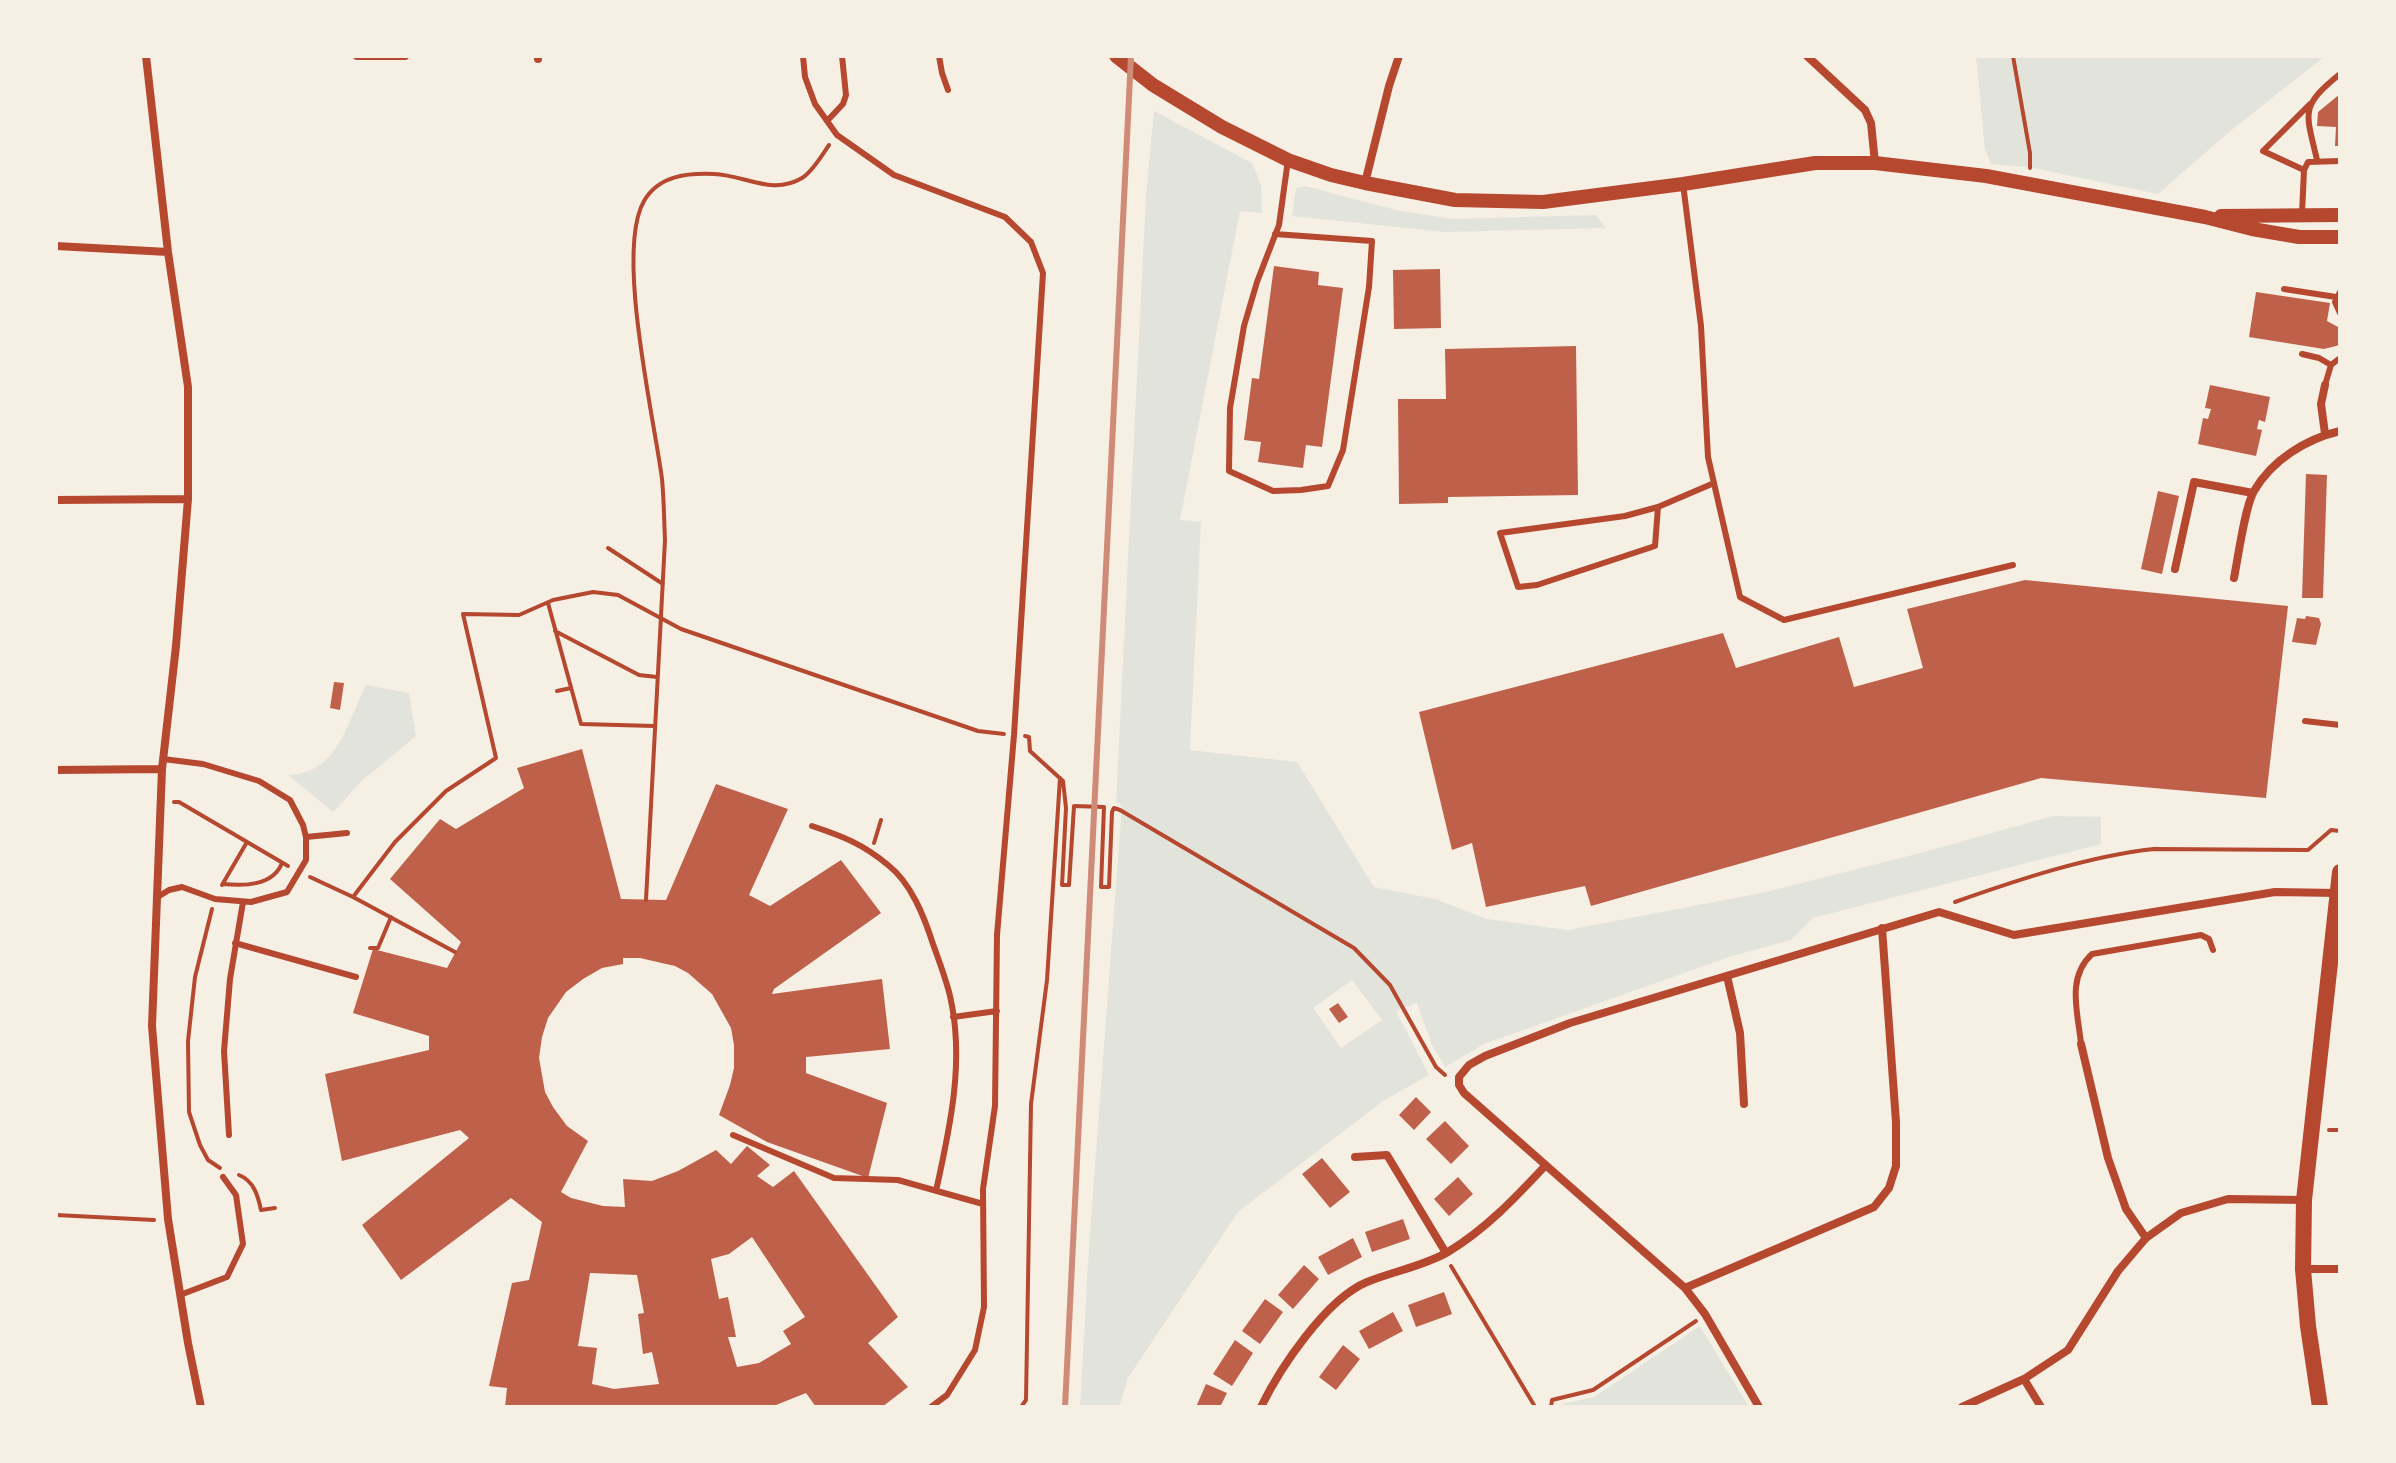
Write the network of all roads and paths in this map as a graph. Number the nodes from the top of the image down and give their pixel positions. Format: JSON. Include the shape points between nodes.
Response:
{"nodes":[{"id":1,"x":146,"y":56,"type":"edge"},
{"id":2,"x":357,"y":56,"type":"edge"},
{"id":3,"x":405,"y":56,"type":"edge"},
{"id":4,"x":803,"y":56,"type":"edge"},
{"id":5,"x":842,"y":56,"type":"edge"},
{"id":6,"x":939,"y":56,"type":"edge"},
{"id":7,"x":1116,"y":56,"type":"edge"},
{"id":8,"x":1399,"y":56,"type":"edge"},
{"id":9,"x":1807,"y":56,"type":"edge"},
{"id":10,"x":2013,"y":56,"type":"edge"},
{"id":11,"x":2340,"y":74,"type":"edge"},
{"id":12,"x":948,"y":90,"type":"dead end"},
{"id":13,"x":2310,"y":104,"type":"junction"},
{"id":14,"x":827,"y":121,"type":"junction"},
{"id":15,"x":831,"y":143,"type":"dead end"},
{"id":16,"x":1288,"y":160,"type":"junction"},
{"id":17,"x":2317,"y":160,"type":"junction"},
{"id":18,"x":2340,"y":161,"type":"edge"},
{"id":19,"x":1875,"y":163,"type":"junction"},
{"id":20,"x":2304,"y":170,"type":"junction"},
{"id":21,"x":1365,"y":183,"type":"junction"},
{"id":22,"x":1683,"y":184,"type":"junction"},
{"id":23,"x":2029,"y":185,"type":"junction"},
{"id":24,"x":2302,"y":214,"type":"junction"},
{"id":25,"x":2340,"y":215,"type":"edge"},
{"id":26,"x":2205,"y":217,"type":"junction"},
{"id":27,"x":1275,"y":234,"type":"junction"},
{"id":28,"x":2340,"y":237,"type":"edge"},
{"id":29,"x":56,"y":246,"type":"edge"},
{"id":30,"x":168,"y":252,"type":"junction"},
{"id":31,"x":2284,"y":289,"type":"dead end"},
{"id":32,"x":2338,"y":295,"type":"edge"},
{"id":33,"x":2340,"y":313,"type":"edge"},
{"id":34,"x":2302,"y":354,"type":"dead end"},
{"id":35,"x":2340,"y":358,"type":"edge"},
{"id":36,"x":2331,"y":365,"type":"junction"},
{"id":37,"x":2325,"y":385,"type":"joint"},
{"id":38,"x":2340,"y":431,"type":"edge"},
{"id":39,"x":2325,"y":434,"type":"junction"},
{"id":40,"x":1714,"y":483,"type":"junction"},
{"id":41,"x":2253,"y":493,"type":"junction"},
{"id":42,"x":188,"y":499,"type":"junction"},
{"id":43,"x":56,"y":500,"type":"edge"},
{"id":44,"x":1658,"y":507,"type":"junction"},
{"id":45,"x":608,"y":548,"type":"dead end"},
{"id":46,"x":2013,"y":565,"type":"dead end"},
{"id":47,"x":2175,"y":569,"type":"dead end"},
{"id":48,"x":2234,"y":578,"type":"dead end"},
{"id":49,"x":663,"y":584,"type":"junction"},
{"id":50,"x":548,"y":603,"type":"junction"},
{"id":51,"x":660,"y":617,"type":"junction"},
{"id":52,"x":555,"y":631,"type":"junction"},
{"id":53,"x":657,"y":677,"type":"junction"},
{"id":54,"x":571,"y":688,"type":"junction"},
{"id":55,"x":557,"y":691,"type":"dead end"},
{"id":56,"x":2305,"y":721,"type":"dead end"},
{"id":57,"x":2340,"y":725,"type":"edge"},
{"id":58,"x":654,"y":726,"type":"junction"},
{"id":59,"x":1014,"y":735,"type":"junction"},
{"id":60,"x":496,"y":758,"type":"dead end"},
{"id":61,"x":163,"y":759,"type":"junction"},
{"id":62,"x":162,"y":769,"type":"junction"},
{"id":63,"x":56,"y":770,"type":"edge"},
{"id":64,"x":1060,"y":778,"type":"junction"},
{"id":65,"x":881,"y":820,"type":"dead end"},
{"id":66,"x":812,"y":826,"type":"dead end"},
{"id":67,"x":2340,"y":831,"type":"edge"},
{"id":68,"x":347,"y":833,"type":"dead end"},
{"id":69,"x":306,"y":837,"type":"junction"},
{"id":70,"x":247,"y":842,"type":"dead end"},
{"id":71,"x":870,"y":852,"type":"junction"},
{"id":72,"x":282,"y":863,"type":"dead end"},
{"id":73,"x":2340,"y":872,"type":"edge"},
{"id":74,"x":223,"y":884,"type":"junction"},
{"id":75,"x":219,"y":890,"type":"dead end"},
{"id":76,"x":2337,"y":893,"type":"junction"},
{"id":77,"x":353,"y":897,"type":"dead end"},
{"id":78,"x":156,"y":898,"type":"junction"},
{"id":79,"x":646,"y":900,"type":"dead end"},
{"id":80,"x":243,"y":902,"type":"junction"},
{"id":81,"x":212,"y":907,"type":"dead end"},
{"id":82,"x":1947,"y":913,"type":"junction"},
{"id":83,"x":391,"y":917,"type":"junction"},
{"id":84,"x":1882,"y":928,"type":"junction"},
{"id":85,"x":235,"y":943,"type":"junction"},
{"id":86,"x":370,"y":948,"type":"dead end"},
{"id":87,"x":2213,"y":950,"type":"dead end"},
{"id":88,"x":455,"y":952,"type":"dead end"},
{"id":89,"x":1727,"y":976,"type":"junction"},
{"id":90,"x":356,"y":977,"type":"dead end"},
{"id":91,"x":997,"y":1011,"type":"junction"},
{"id":92,"x":953,"y":1017,"type":"junction"},
{"id":93,"x":2081,"y":1044,"type":"joint"},
{"id":94,"x":1436,"y":1067,"type":"dead end"},
{"id":95,"x":1744,"y":1104,"type":"dead end"},
{"id":96,"x":229,"y":1135,"type":"dead end"},
{"id":97,"x":733,"y":1135,"type":"dead end"},
{"id":98,"x":1355,"y":1157,"type":"dead end"},
{"id":99,"x":1545,"y":1166,"type":"junction"},
{"id":100,"x":223,"y":1173,"type":"joint"},
{"id":101,"x":234,"y":1174,"type":"dead end"},
{"id":102,"x":936,"y":1191,"type":"junction"},
{"id":103,"x":2304,"y":1200,"type":"junction"},
{"id":104,"x":983,"y":1204,"type":"junction"},
{"id":105,"x":275,"y":1208,"type":"dead end"},
{"id":106,"x":56,"y":1215,"type":"edge"},
{"id":107,"x":157,"y":1220,"type":"dead end"},
{"id":108,"x":2146,"y":1238,"type":"junction"},
{"id":109,"x":1446,"y":1253,"type":"junction"},
{"id":110,"x":1450,"y":1264,"type":"dead end"},
{"id":111,"x":2303,"y":1269,"type":"junction"},
{"id":112,"x":2340,"y":1269,"type":"edge"},
{"id":113,"x":1685,"y":1288,"type":"junction"},
{"id":114,"x":180,"y":1295,"type":"junction"},
{"id":115,"x":1705,"y":1314,"type":"junction"},
{"id":116,"x":2024,"y":1379,"type":"junction"},
{"id":117,"x":1534,"y":1405,"type":"dead end"},
{"id":118,"x":201,"y":1407,"type":"edge"},
{"id":119,"x":931,"y":1407,"type":"edge"},
{"id":120,"x":1021,"y":1407,"type":"edge"},
{"id":121,"x":1261,"y":1407,"type":"edge"},
{"id":122,"x":1551,"y":1407,"type":"edge"},
{"id":123,"x":1759,"y":1407,"type":"edge"},
{"id":124,"x":1962,"y":1407,"type":"edge"},
{"id":125,"x":2041,"y":1407,"type":"edge"},
{"id":126,"x":2320,"y":1407,"type":"edge"}],
"edges":[{"from":1,"to":30,"type":"street"},
{"from":2,"to":3,"type":"street"},
{"from":4,"to":14,"type":"lane","via":[[805,77]]},
{"from":5,"to":14,"type":"lane","via":[[846,95]]},
{"from":6,"to":12,"type":"lane"},
{"from":7,"to":16,"type":"street","via":[[1222,127]]},
{"from":8,"to":21,"type":"street"},
{"from":9,"to":19,"type":"street","via":[[1865,110]]},
{"from":10,"to":23,"type":"path","via":[[2030,153]]},
{"from":11,"to":13,"type":"lane"},
{"from":13,"to":17,"type":"lane","via":[[2308,121]]},
{"from":13,"to":20,"type":"lane","via":[[2263,151]]},
{"from":14,"to":59,"type":"lane","via":[[837,135],[894,175],[1005,217],[1031,242],[1043,273]]},
{"from":15,"to":49,"type":"path","via":[[804,177],[778,187],[729,175],[687,173],[662,182],[644,199],[634,235],[633,268],[662,480]]},
{"from":16,"to":21,"type":"street"},
{"from":16,"to":27,"type":"lane"},
{"from":17,"to":18,"type":"lane"},
{"from":17,"to":20,"type":"lane"},
{"from":19,"to":22,"type":"street","via":[[1815,163]]},
{"from":19,"to":23,"type":"street"},
{"from":20,"to":24,"type":"lane"},
{"from":21,"to":22,"type":"street","via":[[1495,202],[1543,202]]},
{"from":22,"to":40,"type":"lane"},
{"from":23,"to":26,"type":"street"},
{"from":24,"to":25,"type":"street"},
{"from":24,"to":26,"type":"street"},
{"from":26,"to":28,"type":"street","via":[[2299,237]]},
{"from":27,"to":27,"type":"lane","via":[[1244,326],[1230,408],[1229,471],[1273,491],[1328,486],[1343,450],[1372,241]]},
{"from":29,"to":30,"type":"street"},
{"from":30,"to":42,"type":"street","via":[[188,387]]},
{"from":31,"to":32,"type":"lane"},
{"from":32,"to":33,"type":"lane","via":[[2335,307]]},
{"from":34,"to":36,"type":"lane"},
{"from":35,"to":36,"type":"lane"},
{"from":36,"to":37,"type":"lane"},
{"from":37,"to":39,"type":"street"},
{"from":38,"to":39,"type":"street"},
{"from":39,"to":41,"type":"street","via":[[2283,459]]},
{"from":40,"to":44,"type":"lane"},
{"from":40,"to":46,"type":"lane","via":[[1740,597],[1784,620]]},
{"from":41,"to":47,"type":"street","via":[[2194,482]]},
{"from":41,"to":48,"type":"street"},
{"from":42,"to":43,"type":"street"},
{"from":42,"to":61,"type":"street"},
{"from":44,"to":44,"type":"lane","via":[[1500,533],[1518,587],[1655,546]]},
{"from":45,"to":49,"type":"path"},
{"from":49,"to":51,"type":"path"},
{"from":50,"to":51,"type":"path","via":[[593,592],[618,595]]},
{"from":50,"to":52,"type":"path"},
{"from":50,"to":60,"type":"path","via":[[519,615],[463,614]]},
{"from":51,"to":53,"type":"path"},
{"from":51,"to":59,"type":"path","via":[[681,629],[978,731]]},
{"from":52,"to":53,"type":"path","via":[[639,675]]},
{"from":52,"to":54,"type":"path"},
{"from":53,"to":58,"type":"path"},
{"from":54,"to":55,"type":"path"},
{"from":54,"to":58,"type":"path","via":[[581,724]]},
{"from":56,"to":57,"type":"lane"},
{"from":58,"to":79,"type":"path"},
{"from":59,"to":64,"type":"path","via":[[1029,737],[1030,751]]},
{"from":59,"to":91,"type":"lane","via":[[997,935]]},
{"from":61,"to":62,"type":"street"},
{"from":61,"to":69,"type":"lane","via":[[203,764],[259,781],[290,800]]},
{"from":62,"to":63,"type":"street"},
{"from":62,"to":78,"type":"street"},
{"from":64,"to":94,"type":"path","via":[[1066,808],[1062,885],[1069,885],[1074,806],[1104,807],[1101,887],[1109,887],[1112,812],[1120,810],[1354,948],[1390,985]]},
{"from":64,"to":120,"type":"path","via":[[1047,980],[1031,1104],[1026,1400]]},
{"from":65,"to":71,"type":"path"},
{"from":66,"to":71,"type":"lane","via":[[851,839]]},
{"from":67,"to":82,"type":"path","via":[[2331,830],[2308,850],[2131,851],[2003,885],[1951,903]]},
{"from":68,"to":69,"type":"lane"},
{"from":69,"to":80,"type":"lane","via":[[306,860],[287,892]]},
{"from":70,"to":74,"type":"path"},
{"from":71,"to":92,"type":"lane","via":[[910,890],[929,930]]},
{"from":72,"to":74,"type":"path","via":[[265,881]]},
{"from":73,"to":76,"type":"main road"},
{"from":74,"to":75,"type":"path"},
{"from":76,"to":82,"type":"street","via":[[2275,892],[2014,935]]},
{"from":76,"to":103,"type":"main road","via":[[2331,1016]]},
{"from":77,"to":83,"type":"path"},
{"from":78,"to":80,"type":"lane","via":[[182,887]]},
{"from":78,"to":114,"type":"street","via":[[152,1026],[168,1219]]},
{"from":80,"to":85,"type":"lane"},
{"from":81,"to":100,"type":"path","via":[[195,977],[188,1041],[189,1112],[208,1160]]},
{"from":82,"to":84,"type":"street"},
{"from":83,"to":86,"type":"path","via":[[378,948]]},
{"from":83,"to":88,"type":"path"},
{"from":84,"to":89,"type":"street"},
{"from":84,"to":113,"type":"street","via":[[1896,1122],[1896,1166],[1889,1188],[1874,1207]]},
{"from":85,"to":90,"type":"lane"},
{"from":85,"to":96,"type":"lane","via":[[224,1051]]},
{"from":87,"to":93,"type":"lane","via":[[2201,935],[2092,954],[2081,965],[2075,986]]},
{"from":89,"to":95,"type":"street","via":[[1740,1033]]},
{"from":89,"to":99,"type":"street","via":[[1570,1023],[1485,1056],[1462,1072],[1459,1085],[1464,1093]]},
{"from":91,"to":92,"type":"lane"},
{"from":91,"to":104,"type":"lane","via":[[995,1106]]},
{"from":92,"to":102,"type":"lane","via":[[950,1130]]},
{"from":93,"to":108,"type":"street","via":[[2108,1158],[2126,1209]]},
{"from":97,"to":102,"type":"lane","via":[[834,1178],[898,1180]]},
{"from":98,"to":109,"type":"street","via":[[1387,1155]]},
{"from":99,"to":109,"type":"street","via":[[1497,1216]]},
{"from":99,"to":113,"type":"street"},
{"from":100,"to":114,"type":"lane","via":[[236,1195],[243,1244],[227,1277]]},
{"from":101,"to":105,"type":"path","via":[[258,1194],[261,1210]]},
{"from":102,"to":104,"type":"lane"},
{"from":103,"to":108,"type":"street","via":[[2228,1199],[2181,1213]]},
{"from":103,"to":111,"type":"main road"},
{"from":104,"to":119,"type":"lane","via":[[984,1307],[975,1350],[947,1395]]},
{"from":106,"to":107,"type":"path"},
{"from":108,"to":116,"type":"street","via":[[2118,1271],[2068,1350]]},
{"from":109,"to":121,"type":"street","via":[[1364,1283],[1343,1297],[1282,1367]]},
{"from":110,"to":117,"type":"path"},
{"from":111,"to":112,"type":"street"},
{"from":111,"to":126,"type":"main road"},
{"from":113,"to":115,"type":"street"},
{"from":114,"to":118,"type":"street"},
{"from":115,"to":122,"type":"path","via":[[1593,1390],[1552,1400]]},
{"from":115,"to":123,"type":"street"},
{"from":116,"to":124,"type":"street"},
{"from":116,"to":125,"type":"street"}]}
